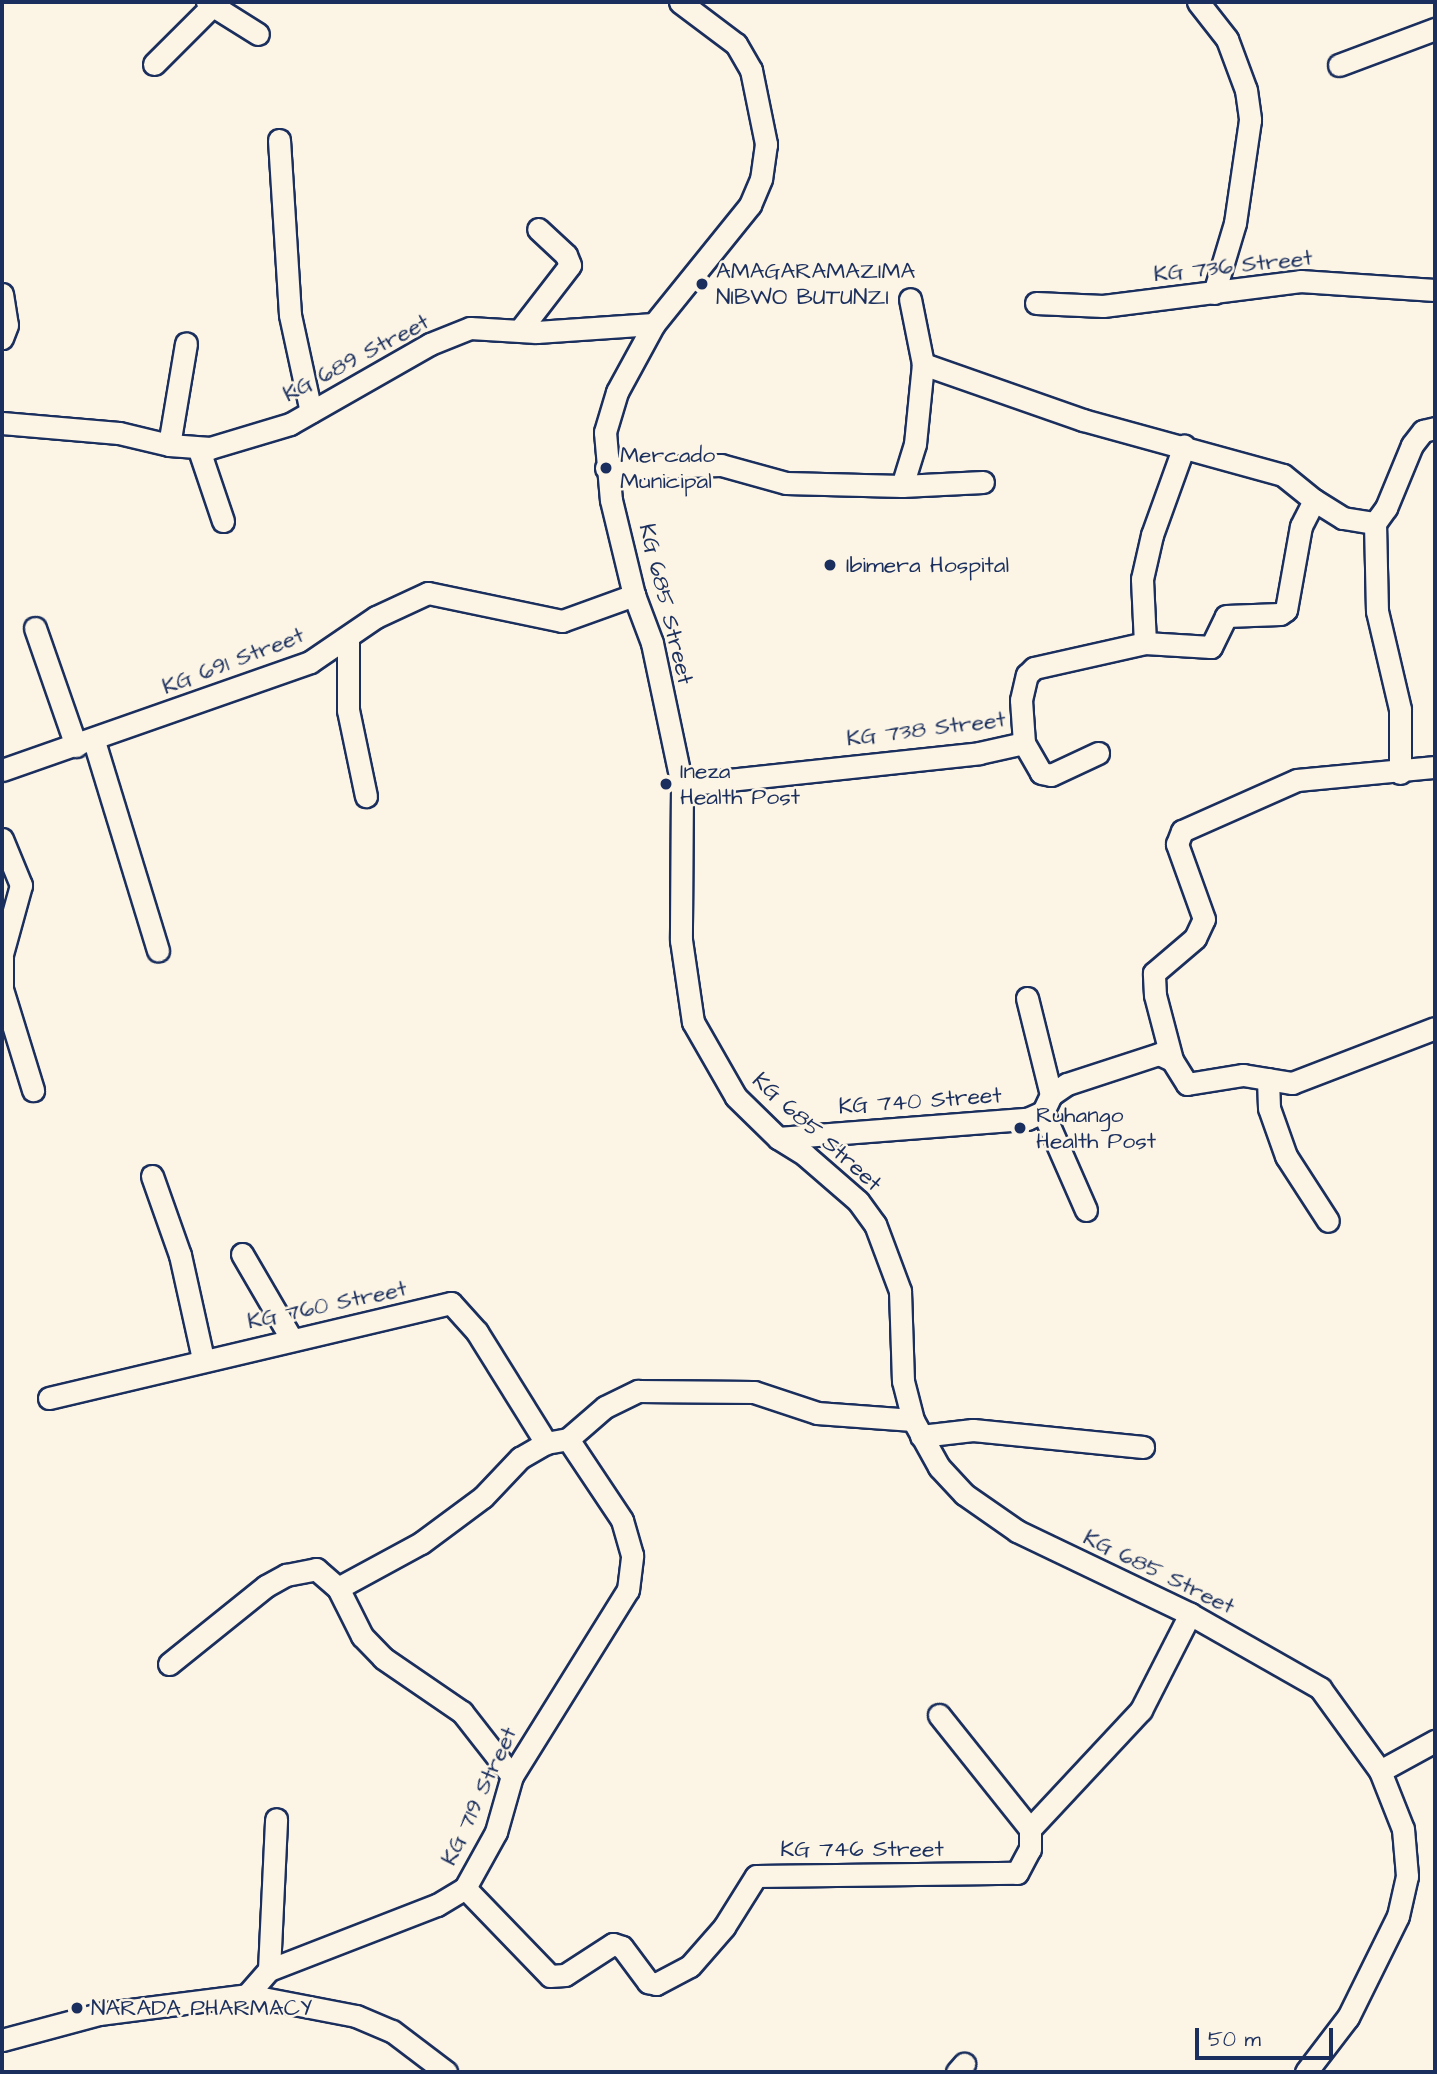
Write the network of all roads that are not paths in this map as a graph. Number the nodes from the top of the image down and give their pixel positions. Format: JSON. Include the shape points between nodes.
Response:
{"nodes":[{"id":1,"x":680,"y":2,"type":"edge"},
{"id":2,"x":1199,"y":2,"type":"edge"},
{"id":3,"x":210,"y":3,"type":"edge"},
{"id":4,"x":1435,"y":29,"type":"edge"},
{"id":5,"x":258,"y":34,"type":"dead end"},
{"id":6,"x":154,"y":64,"type":"dead end"},
{"id":7,"x":1339,"y":65,"type":"dead end"},
{"id":8,"x":279,"y":140,"type":"dead end"},
{"id":9,"x":538,"y":229,"type":"dead end"},
{"id":10,"x":1435,"y":290,"type":"edge"},
{"id":11,"x":1214,"y":293,"type":"junction"},
{"id":12,"x":2,"y":294,"type":"edge"},
{"id":13,"x":910,"y":299,"type":"dead end"},
{"id":14,"x":1036,"y":303,"type":"dead end"},
{"id":15,"x":654,"y":324,"type":"junction"},
{"id":16,"x":520,"y":330,"type":"junction"},
{"id":17,"x":2,"y":338,"type":"edge"},
{"id":18,"x":186,"y":343,"type":"dead end"},
{"id":19,"x":923,"y":364,"type":"junction"},
{"id":20,"x":311,"y":412,"type":"junction"},
{"id":21,"x":2,"y":423,"type":"edge"},
{"id":22,"x":1435,"y":428,"type":"edge"},
{"id":23,"x":169,"y":445,"type":"junction"},
{"id":24,"x":1184,"y":446,"type":"junction"},
{"id":25,"x":199,"y":450,"type":"junction"},
{"id":26,"x":606,"y":468,"type":"junction"},
{"id":27,"x":983,"y":482,"type":"dead end"},
{"id":28,"x":902,"y":486,"type":"junction"},
{"id":29,"x":1314,"y":499,"type":"junction"},
{"id":30,"x":223,"y":521,"type":"dead end"},
{"id":31,"x":1375,"y":523,"type":"junction"},
{"id":32,"x":634,"y":595,"type":"junction"},
{"id":33,"x":35,"y":628,"type":"dead end"},
{"id":34,"x":348,"y":640,"type":"junction"},
{"id":35,"x":1145,"y":643,"type":"junction"},
{"id":36,"x":85,"y":743,"type":"junction"},
{"id":37,"x":1024,"y":743,"type":"junction"},
{"id":38,"x":1098,"y":752,"type":"dead end"},
{"id":39,"x":1435,"y":767,"type":"edge"},
{"id":40,"x":2,"y":770,"type":"edge"},
{"id":41,"x":1400,"y":773,"type":"junction"},
{"id":42,"x":682,"y":785,"type":"junction"},
{"id":43,"x":366,"y":796,"type":"dead end"},
{"id":44,"x":2,"y":839,"type":"edge"},
{"id":45,"x":158,"y":950,"type":"dead end"},
{"id":46,"x":2,"y":955,"type":"edge"},
{"id":47,"x":1027,"y":999,"type":"dead end"},
{"id":48,"x":1435,"y":1028,"type":"edge"},
{"id":49,"x":1172,"y":1060,"type":"junction"},
{"id":50,"x":1268,"y":1079,"type":"junction"},
{"id":51,"x":33,"y":1090,"type":"dead end"},
{"id":52,"x":1047,"y":1103,"type":"junction"},
{"id":53,"x":778,"y":1139,"type":"junction"},
{"id":54,"x":152,"y":1176,"type":"dead end"},
{"id":55,"x":1086,"y":1210,"type":"dead end"},
{"id":56,"x":1328,"y":1221,"type":"dead end"},
{"id":57,"x":242,"y":1254,"type":"dead end"},
{"id":58,"x":292,"y":1340,"type":"junction"},
{"id":59,"x":203,"y":1359,"type":"junction"},
{"id":60,"x":49,"y":1398,"type":"dead end"},
{"id":61,"x":917,"y":1428,"type":"junction"},
{"id":62,"x":568,"y":1439,"type":"junction"},
{"id":63,"x":546,"y":1443,"type":"junction"},
{"id":64,"x":1143,"y":1447,"type":"dead end"},
{"id":65,"x":338,"y":1588,"type":"junction"},
{"id":66,"x":1190,"y":1614,"type":"junction"},
{"id":67,"x":169,"y":1664,"type":"dead end"},
{"id":68,"x":939,"y":1715,"type":"dead end"},
{"id":69,"x":1435,"y":1741,"type":"edge"},
{"id":70,"x":1380,"y":1771,"type":"junction"},
{"id":71,"x":512,"y":1776,"type":"junction"},
{"id":72,"x":276,"y":1819,"type":"dead end"},
{"id":73,"x":1030,"y":1829,"type":"junction"},
{"id":74,"x":465,"y":1888,"type":"junction"},
{"id":75,"x":269,"y":1970,"type":"junction"},
{"id":76,"x":247,"y":1995,"type":"junction"},
{"id":77,"x":2,"y":2040,"type":"edge"},
{"id":78,"x":446,"y":2072,"type":"edge"},
{"id":79,"x":1306,"y":2072,"type":"edge"}],
"edges":[{"from":1,"to":15,"type":"street","name":"KG 685 Street","via":[[736,44],[751,70],[766,144],[761,180],[750,205]]},
{"from":2,"to":11,"type":"street","via":[[1227,39],[1246,90],[1250,120],[1235,223]]},
{"from":3,"to":5,"type":"street"},
{"from":3,"to":6,"type":"street"},
{"from":4,"to":7,"type":"street"},
{"from":8,"to":20,"type":"street","via":[[290,316]]},
{"from":9,"to":16,"type":"street","via":[[566,254],[569,265]]},
{"from":10,"to":11,"type":"street","name":"KG 736 Street","via":[[1300,281]]},
{"from":11,"to":14,"type":"street","name":"KG 736 Street","via":[[1103,306]]},
{"from":12,"to":17,"type":"street","via":[[6,325]]},
{"from":13,"to":19,"type":"street"},
{"from":15,"to":16,"type":"street","name":"KG 689 Street"},
{"from":15,"to":26,"type":"street","name":"KG 685 Street","via":[[617,392],[606,432]]},
{"from":16,"to":20,"type":"street","name":"KG 689 Street","via":[[481,326],[430,344]]},
{"from":18,"to":23,"type":"street"},
{"from":19,"to":24,"type":"street","via":[[1083,420]]},
{"from":19,"to":28,"type":"street","via":[[915,444]]},
{"from":20,"to":25,"type":"street","name":"KG 689 Street","via":[[290,424]]},
{"from":21,"to":23,"type":"street","name":"KG 689 Street","via":[[119,433]]},
{"from":22,"to":31,"type":"street","via":[[1423,431],[1412,446]]},
{"from":23,"to":25,"type":"street","name":"KG 689 Street"},
{"from":24,"to":29,"type":"street","via":[[1283,475]]},
{"from":24,"to":35,"type":"street","via":[[1152,535],[1142,579]]},
{"from":25,"to":30,"type":"street"},
{"from":26,"to":28,"type":"street","via":[[721,465],[786,483]]},
{"from":26,"to":32,"type":"street","name":"KG 685 Street"},
{"from":27,"to":28,"type":"street"},
{"from":29,"to":31,"type":"street","via":[[1343,518]]},
{"from":29,"to":35,"type":"street","name":"KG 738 Street","via":[[1301,526],[1286,610],[1226,616],[1211,647]]},
{"from":31,"to":41,"type":"street","via":[[1377,611],[1400,709]]},
{"from":32,"to":34,"type":"street","name":"KG 691 Street","via":[[562,621],[428,593],[376,617]]},
{"from":32,"to":42,"type":"street","name":"KG 685 Street","via":[[652,643]]},
{"from":33,"to":36,"type":"street"},
{"from":34,"to":36,"type":"street","name":"KG 691 Street","via":[[310,663]]},
{"from":34,"to":43,"type":"street","via":[[348,710]]},
{"from":35,"to":37,"type":"street","name":"KG 738 Street","via":[[1034,668],[1027,675],[1021,700]]},
{"from":36,"to":40,"type":"street","name":"KG 691 Street"},
{"from":36,"to":45,"type":"street"},
{"from":37,"to":38,"type":"street","via":[[1041,773],[1051,775]]},
{"from":37,"to":42,"type":"street","name":"KG 738 Street","via":[[979,753]]},
{"from":39,"to":41,"type":"street"},
{"from":41,"to":49,"type":"street","via":[[1297,780],[1182,831],[1179,851],[1204,919],[1195,938],[1154,973],[1154,995]]},
{"from":42,"to":53,"type":"street","name":"KG 685 Street","via":[[681,940],[693,1022],[717,1070]]},
{"from":44,"to":46,"type":"street","via":[[21,885]]},
{"from":46,"to":51,"type":"street","via":[[2,989]]},
{"from":47,"to":52,"type":"street"},
{"from":48,"to":50,"type":"street","via":[[1292,1083]]},
{"from":49,"to":50,"type":"street","via":[[1187,1084],[1243,1075]]},
{"from":49,"to":52,"type":"street","name":"KG 740 Street","via":[[1159,1054],[1067,1084]]},
{"from":50,"to":56,"type":"street","via":[[1269,1108],[1286,1156]]},
{"from":52,"to":53,"type":"street","name":"KG 740 Street","via":[[1027,1119]]},
{"from":52,"to":55,"type":"street"},
{"from":53,"to":61,"type":"street","name":"KG 685 Street","via":[[805,1154],[875,1224],[900,1291],[903,1381]]},
{"from":54,"to":59,"type":"street","via":[[180,1255]]},
{"from":57,"to":58,"type":"street"},
{"from":58,"to":59,"type":"street","name":"KG 760 Street"},
{"from":58,"to":63,"type":"street","name":"KG 760 Street","via":[[455,1304]]},
{"from":59,"to":60,"type":"street","name":"KG 760 Street"},
{"from":61,"to":62,"type":"street","via":[[817,1413],[754,1392],[657,1389],[638,1391],[605,1408]]},
{"from":61,"to":64,"type":"street"},
{"from":61,"to":66,"type":"street","name":"KG 685 Street","via":[[939,1467],[964,1494],[1017,1531]]},
{"from":62,"to":63,"type":"street"},
{"from":62,"to":71,"type":"street","name":"KG 719 Street","via":[[622,1520],[632,1555],[628,1590]]},
{"from":63,"to":65,"type":"street","via":[[520,1458],[483,1497],[421,1543]]},
{"from":65,"to":67,"type":"street","via":[[316,1569],[286,1575]]},
{"from":65,"to":71,"type":"street","via":[[362,1636],[383,1658],[463,1712]]},
{"from":66,"to":70,"type":"street","name":"KG 685 Street","via":[[1320,1688]]},
{"from":66,"to":73,"type":"street","via":[[1141,1710]]},
{"from":68,"to":73,"type":"street"},
{"from":69,"to":70,"type":"street"},
{"from":70,"to":79,"type":"street","name":"KG 685 Street","via":[[1403,1829],[1407,1876],[1398,1916],[1348,2017]]},
{"from":71,"to":74,"type":"street","name":"KG 719 Street","via":[[496,1832]]},
{"from":72,"to":75,"type":"street"},
{"from":73,"to":74,"type":"street","name":"KG 746 Street","via":[[1030,1849],[1017,1873],[755,1876],[724,1927],[690,1966],[656,1984],[648,1982],[622,1947],[613,1944],[565,1975],[550,1976]]},
{"from":74,"to":75,"type":"street","name":"KG 719 Street","via":[[437,1905]]},
{"from":75,"to":76,"type":"street","name":"KG 719 Street"},
{"from":76,"to":77,"type":"street","via":[[99,2014]]},
{"from":76,"to":78,"type":"street","via":[[356,2016],[403,2037]]}]}
